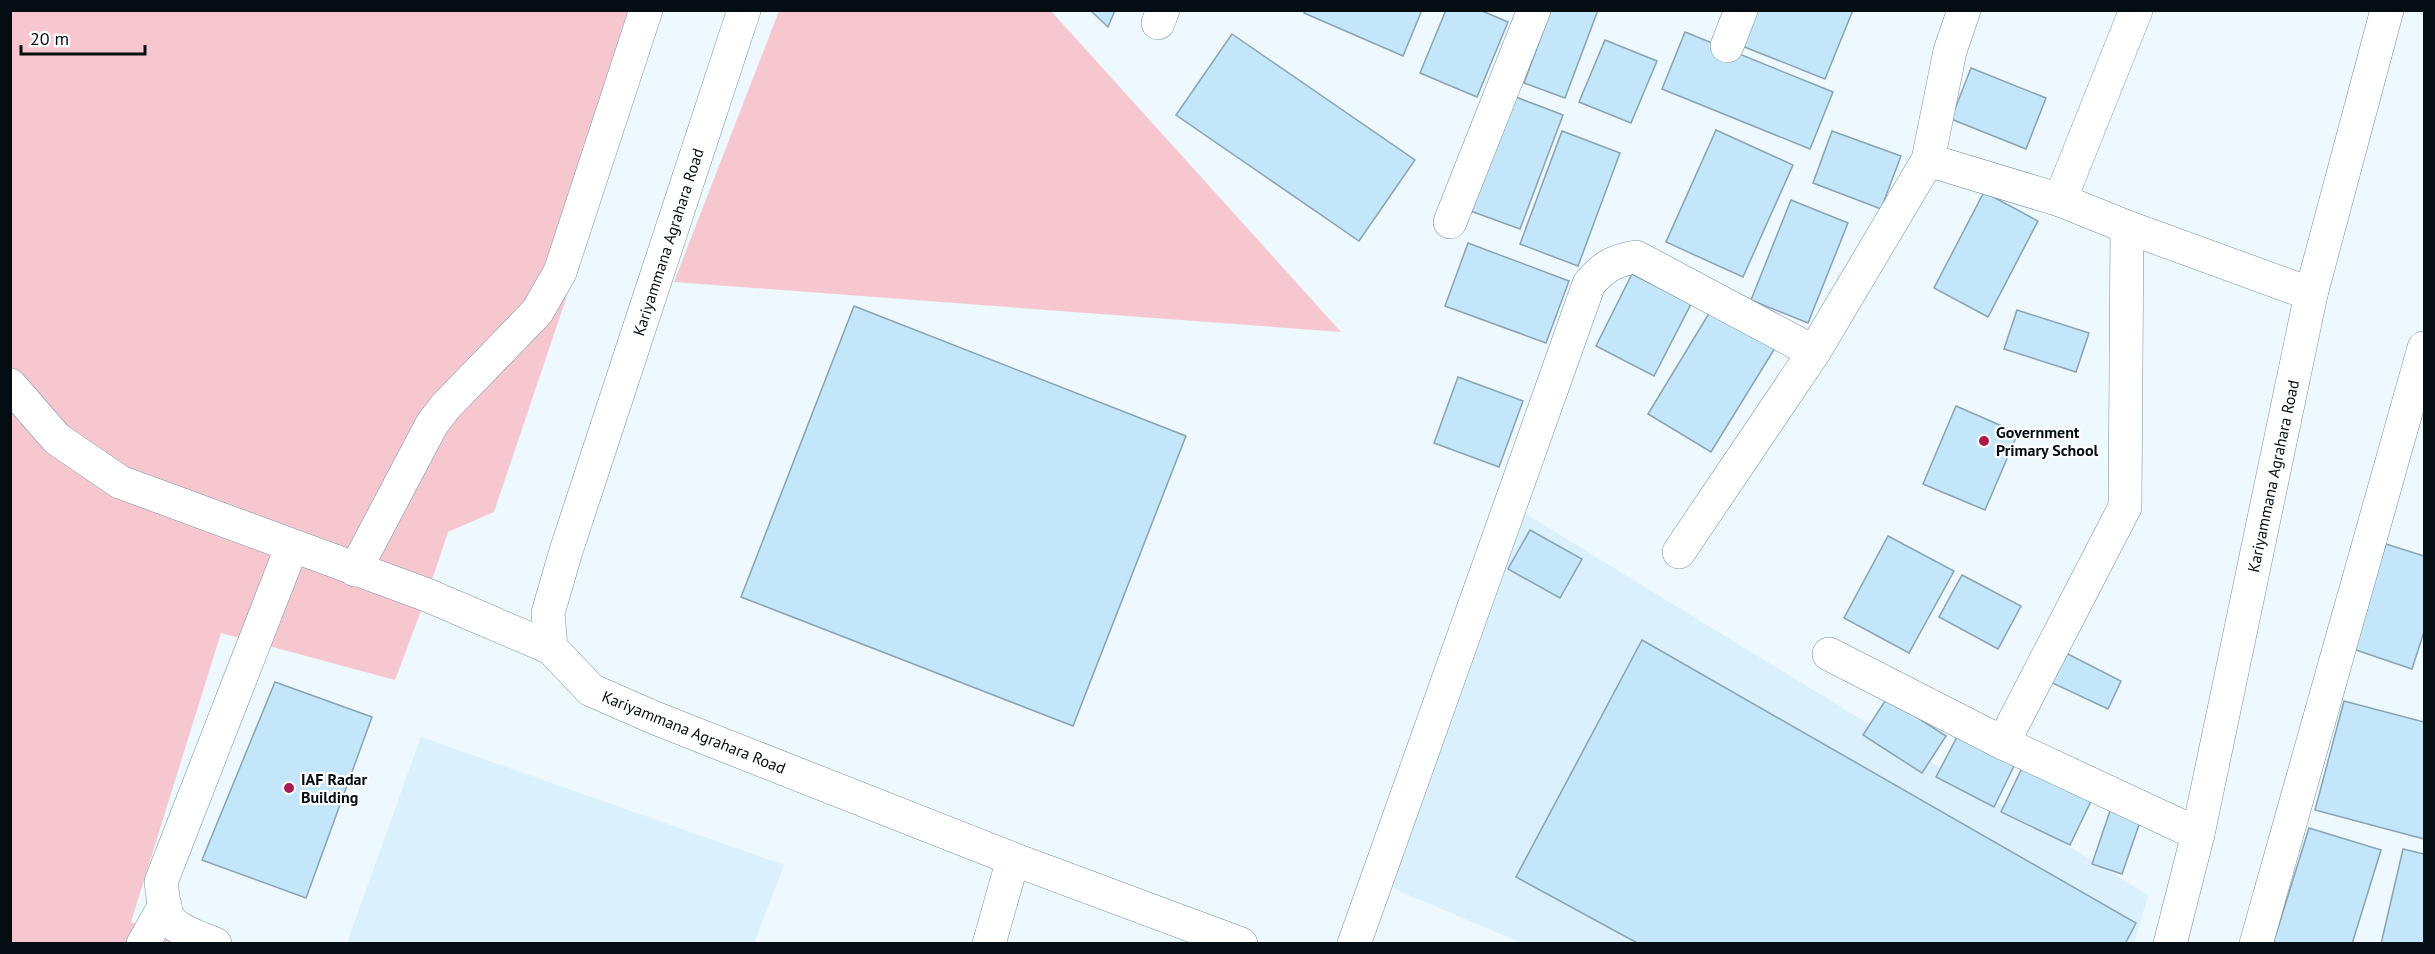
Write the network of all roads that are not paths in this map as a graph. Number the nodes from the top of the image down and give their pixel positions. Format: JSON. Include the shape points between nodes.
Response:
{"nodes":[{"id":1,"x":646,"y":10,"type":"edge"},
{"id":2,"x":744,"y":10,"type":"edge"},
{"id":3,"x":1741,"y":10,"type":"edge"},
{"id":4,"x":1964,"y":10,"type":"edge"},
{"id":5,"x":2136,"y":10,"type":"edge"},
{"id":6,"x":2387,"y":10,"type":"edge"},
{"id":7,"x":1530,"y":12,"type":"edge"},
{"id":8,"x":1727,"y":46,"type":"dead end"},
{"id":9,"x":1928,"y":160,"type":"junction"},
{"id":10,"x":2060,"y":200,"type":"junction"},
{"id":11,"x":1450,"y":222,"type":"dead end"},
{"id":12,"x":2127,"y":227,"type":"junction"},
{"id":13,"x":2311,"y":294,"type":"junction"},
{"id":14,"x":2424,"y":348,"type":"edge"},
{"id":15,"x":1814,"y":352,"type":"junction"},
{"id":16,"x":10,"y":385,"type":"edge"},
{"id":17,"x":2416,"y":412,"type":"edge"},
{"id":18,"x":292,"y":546,"type":"junction"},
{"id":19,"x":1679,"y":552,"type":"dead end"},
{"id":20,"x":355,"y":570,"type":"junction"},
{"id":21,"x":551,"y":648,"type":"junction"},
{"id":22,"x":1829,"y":654,"type":"dead end"},
{"id":23,"x":2003,"y":743,"type":"junction"},
{"id":24,"x":2198,"y":834,"type":"junction"},
{"id":25,"x":1012,"y":859,"type":"junction"},
{"id":26,"x":165,"y":905,"type":"junction"},
{"id":27,"x":143,"y":944,"type":"edge"},
{"id":28,"x":215,"y":944,"type":"edge"},
{"id":29,"x":989,"y":944,"type":"edge"},
{"id":30,"x":1240,"y":944,"type":"edge"},
{"id":31,"x":1354,"y":944,"type":"edge"},
{"id":32,"x":2170,"y":944,"type":"edge"},
{"id":33,"x":2256,"y":944,"type":"edge"}],
"edges":[{"from":1,"to":20,"type":"street","via":[[560,272],[537,312],[432,424]]},
{"from":2,"to":21,"type":"street","name":"Kariyammana Agrahara Road","via":[[566,550],[548,613]]},
{"from":3,"to":8,"type":"street"},
{"from":4,"to":9,"type":"street","via":[[1950,51]]},
{"from":5,"to":10,"type":"street"},
{"from":6,"to":13,"type":"street","name":"Kariyammana Agrahara Road"},
{"from":7,"to":11,"type":"street"},
{"from":9,"to":10,"type":"street"},
{"from":9,"to":15,"type":"street"},
{"from":10,"to":12,"type":"street"},
{"from":12,"to":13,"type":"street"},
{"from":12,"to":23,"type":"street","via":[[2125,507]]},
{"from":13,"to":24,"type":"street","name":"Kariyammana Agrahara Road"},
{"from":14,"to":17,"type":"street"},
{"from":15,"to":19,"type":"street"},
{"from":15,"to":31,"type":"street","via":[[1636,257],[1618,260],[1600,270],[1589,284]]},
{"from":16,"to":18,"type":"street","via":[[57,439],[120,482]]},
{"from":17,"to":33,"type":"street"},
{"from":18,"to":20,"type":"street"},
{"from":18,"to":26,"type":"street","via":[[161,882]]},
{"from":20,"to":21,"type":"street","via":[[427,595]]},
{"from":21,"to":25,"type":"street","name":"Kariyammana Agrahara Road","via":[[591,690]]},
{"from":22,"to":23,"type":"street"},
{"from":23,"to":24,"type":"street"},
{"from":24,"to":32,"type":"street","name":"Kariyammana Agrahara Road"},
{"from":25,"to":29,"type":"street"},
{"from":25,"to":30,"type":"street","name":"Kariyammana Agrahara Road"},
{"from":26,"to":27,"type":"street"},
{"from":26,"to":28,"type":"street","via":[[171,921]]}]}
